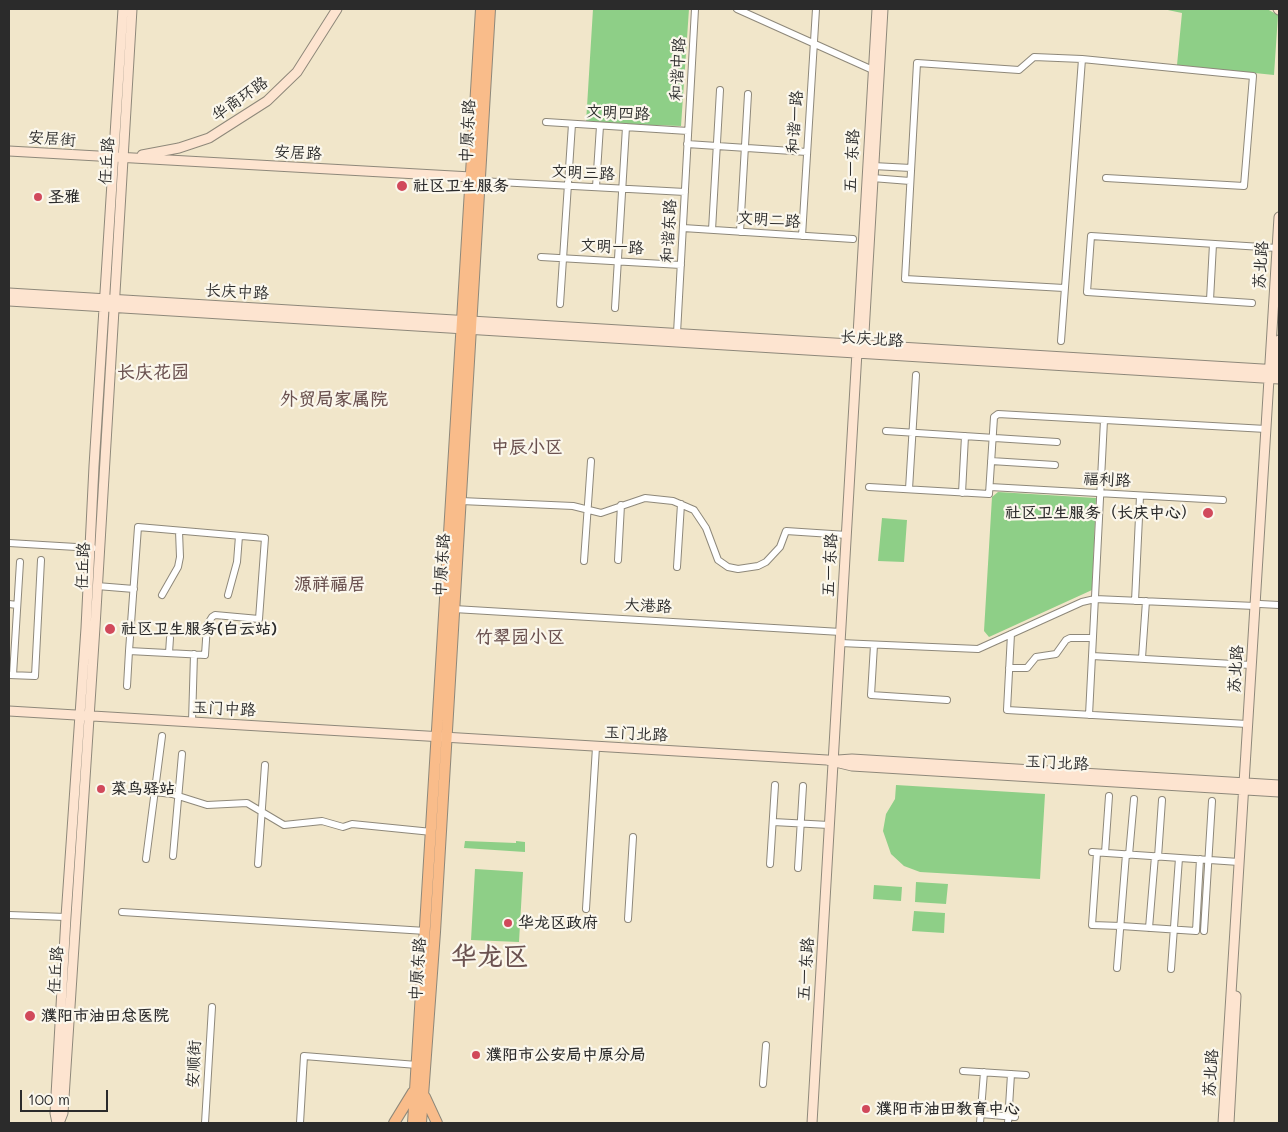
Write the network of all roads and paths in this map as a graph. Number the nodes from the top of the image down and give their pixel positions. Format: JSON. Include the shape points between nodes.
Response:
{"nodes":[{"id":1,"x":123,"y":9,"type":"edge"},
{"id":2,"x":132,"y":9,"type":"edge"},
{"id":3,"x":337,"y":9,"type":"edge"},
{"id":4,"x":481,"y":9,"type":"edge"},
{"id":5,"x":490,"y":9,"type":"edge"},
{"id":6,"x":695,"y":9,"type":"edge"},
{"id":7,"x":737,"y":9,"type":"edge"},
{"id":8,"x":816,"y":9,"type":"edge"},
{"id":9,"x":877,"y":9,"type":"edge"},
{"id":10,"x":884,"y":9,"type":"edge"},
{"id":11,"x":814,"y":43,"type":"junction"},
{"id":12,"x":1082,"y":59,"type":"junction"},
{"id":13,"x":876,"y":71,"type":"junction"},
{"id":14,"x":720,"y":90,"type":"dead end"},
{"id":15,"x":748,"y":94,"type":"dead end"},
{"id":16,"x":546,"y":122,"type":"dead end"},
{"id":17,"x":572,"y":124,"type":"junction"},
{"id":18,"x":600,"y":126,"type":"junction"},
{"id":19,"x":626,"y":127,"type":"junction"},
{"id":20,"x":688,"y":131,"type":"junction"},
{"id":21,"x":687,"y":144,"type":"junction"},
{"id":22,"x":717,"y":146,"type":"junction"},
{"id":23,"x":745,"y":148,"type":"junction"},
{"id":24,"x":9,"y":151,"type":"edge"},
{"id":25,"x":807,"y":152,"type":"junction"},
{"id":26,"x":118,"y":158,"type":"junction"},
{"id":27,"x":873,"y":166,"type":"junction"},
{"id":28,"x":911,"y":168,"type":"junction"},
{"id":29,"x":872,"y":178,"type":"junction"},
{"id":30,"x":1106,"y":178,"type":"dead end"},
{"id":31,"x":476,"y":179,"type":"junction"},
{"id":32,"x":910,"y":181,"type":"junction"},
{"id":33,"x":568,"y":186,"type":"junction"},
{"id":34,"x":596,"y":187,"type":"junction"},
{"id":35,"x":622,"y":189,"type":"junction"},
{"id":36,"x":685,"y":192,"type":"junction"},
{"id":37,"x":1279,"y":217,"type":"edge"},
{"id":38,"x":683,"y":228,"type":"junction"},
{"id":39,"x":712,"y":230,"type":"junction"},
{"id":40,"x":740,"y":232,"type":"junction"},
{"id":41,"x":802,"y":236,"type":"junction"},
{"id":42,"x":853,"y":239,"type":"dead end"},
{"id":43,"x":1213,"y":244,"type":"junction"},
{"id":44,"x":1277,"y":248,"type":"junction"},
{"id":45,"x":541,"y":257,"type":"dead end"},
{"id":46,"x":563,"y":258,"type":"junction"},
{"id":47,"x":618,"y":261,"type":"junction"},
{"id":48,"x":681,"y":265,"type":"junction"},
{"id":49,"x":1064,"y":288,"type":"junction"},
{"id":50,"x":9,"y":293,"type":"edge"},
{"id":51,"x":1210,"y":300,"type":"junction"},
{"id":52,"x":9,"y":301,"type":"edge"},
{"id":53,"x":108,"y":303,"type":"junction"},
{"id":54,"x":560,"y":304,"type":"dead end"},
{"id":55,"x":1252,"y":304,"type":"dead end"},
{"id":56,"x":615,"y":308,"type":"dead end"},
{"id":57,"x":467,"y":325,"type":"junction"},
{"id":58,"x":677,"y":333,"type":"junction"},
{"id":59,"x":1279,"y":340,"type":"edge"},
{"id":60,"x":1061,"y":341,"type":"dead end"},
{"id":61,"x":859,"y":349,"type":"junction"},
{"id":62,"x":1275,"y":374,"type":"edge"},
{"id":63,"x":916,"y":375,"type":"dead end"},
{"id":64,"x":1104,"y":420,"type":"junction"},
{"id":65,"x":1266,"y":429,"type":"junction"},
{"id":66,"x":886,"y":431,"type":"dead end"},
{"id":67,"x":913,"y":433,"type":"junction"},
{"id":68,"x":965,"y":436,"type":"junction"},
{"id":69,"x":993,"y":438,"type":"junction"},
{"id":70,"x":1057,"y":442,"type":"dead end"},
{"id":71,"x":591,"y":461,"type":"dead end"},
{"id":72,"x":991,"y":461,"type":"junction"},
{"id":73,"x":1055,"y":465,"type":"dead end"},
{"id":74,"x":869,"y":487,"type":"dead end"},
{"id":75,"x":990,"y":487,"type":"junction"},
{"id":76,"x":909,"y":490,"type":"junction"},
{"id":77,"x":962,"y":493,"type":"junction"},
{"id":78,"x":1100,"y":494,"type":"junction"},
{"id":79,"x":1140,"y":496,"type":"junction"},
{"id":80,"x":1223,"y":500,"type":"dead end"},
{"id":81,"x":461,"y":501,"type":"junction"},
{"id":82,"x":681,"y":504,"type":"junction"},
{"id":83,"x":621,"y":505,"type":"junction"},
{"id":84,"x":588,"y":509,"type":"junction"},
{"id":85,"x":179,"y":531,"type":"junction"},
{"id":86,"x":847,"y":535,"type":"junction"},
{"id":87,"x":239,"y":536,"type":"junction"},
{"id":88,"x":9,"y":543,"type":"edge"},
{"id":89,"x":95,"y":548,"type":"junction"},
{"id":90,"x":41,"y":560,"type":"dead end"},
{"id":91,"x":618,"y":560,"type":"dead end"},
{"id":92,"x":584,"y":561,"type":"dead end"},
{"id":93,"x":20,"y":562,"type":"dead end"},
{"id":94,"x":677,"y":567,"type":"dead end"},
{"id":95,"x":97,"y":586,"type":"junction"},
{"id":96,"x":134,"y":589,"type":"junction"},
{"id":97,"x":162,"y":595,"type":"dead end"},
{"id":98,"x":228,"y":595,"type":"dead end"},
{"id":99,"x":1095,"y":599,"type":"junction"},
{"id":100,"x":1135,"y":600,"type":"junction"},
{"id":101,"x":1146,"y":601,"type":"junction"},
{"id":102,"x":9,"y":604,"type":"edge"},
{"id":103,"x":18,"y":605,"type":"junction"},
{"id":104,"x":1257,"y":605,"type":"junction"},
{"id":105,"x":1279,"y":605,"type":"edge"},
{"id":106,"x":454,"y":609,"type":"junction"},
{"id":107,"x":841,"y":632,"type":"junction"},
{"id":108,"x":1011,"y":634,"type":"junction"},
{"id":109,"x":170,"y":638,"type":"dead end"},
{"id":110,"x":1093,"y":638,"type":"junction"},
{"id":111,"x":843,"y":643,"type":"junction"},
{"id":112,"x":874,"y":645,"type":"junction"},
{"id":113,"x":129,"y":651,"type":"junction"},
{"id":114,"x":169,"y":653,"type":"junction"},
{"id":115,"x":194,"y":654,"type":"junction"},
{"id":116,"x":1092,"y":656,"type":"junction"},
{"id":117,"x":1142,"y":658,"type":"junction"},
{"id":118,"x":1251,"y":665,"type":"junction"},
{"id":119,"x":1009,"y":668,"type":"junction"},
{"id":120,"x":11,"y":675,"type":"edge"},
{"id":121,"x":127,"y":686,"type":"dead end"},
{"id":122,"x":947,"y":700,"type":"dead end"},
{"id":123,"x":9,"y":711,"type":"edge"},
{"id":124,"x":1089,"y":715,"type":"junction"},
{"id":125,"x":84,"y":716,"type":"junction"},
{"id":126,"x":192,"y":722,"type":"junction"},
{"id":127,"x":1247,"y":724,"type":"junction"},
{"id":128,"x":162,"y":736,"type":"dead end"},
{"id":129,"x":442,"y":737,"type":"junction"},
{"id":130,"x":596,"y":746,"type":"junction"},
{"id":131,"x":182,"y":754,"type":"dead end"},
{"id":132,"x":837,"y":761,"type":"junction"},
{"id":133,"x":266,"y":764,"type":"dead end"},
{"id":134,"x":775,"y":785,"type":"dead end"},
{"id":135,"x":1279,"y":785,"type":"edge"},
{"id":136,"x":803,"y":786,"type":"dead end"},
{"id":137,"x":1246,"y":786,"type":"junction"},
{"id":138,"x":154,"y":792,"type":"junction"},
{"id":139,"x":1279,"y":792,"type":"edge"},
{"id":140,"x":178,"y":796,"type":"junction"},
{"id":141,"x":1109,"y":796,"type":"dead end"},
{"id":142,"x":1134,"y":799,"type":"dead end"},
{"id":143,"x":1162,"y":800,"type":"dead end"},
{"id":144,"x":1212,"y":801,"type":"dead end"},
{"id":145,"x":262,"y":810,"type":"junction"},
{"id":146,"x":773,"y":822,"type":"junction"},
{"id":147,"x":801,"y":823,"type":"junction"},
{"id":148,"x":829,"y":825,"type":"junction"},
{"id":149,"x":432,"y":832,"type":"junction"},
{"id":150,"x":633,"y":837,"type":"dead end"},
{"id":151,"x":1105,"y":853,"type":"junction"},
{"id":152,"x":1128,"y":855,"type":"junction"},
{"id":153,"x":173,"y":856,"type":"dead end"},
{"id":154,"x":1156,"y":856,"type":"junction"},
{"id":155,"x":1180,"y":858,"type":"junction"},
{"id":156,"x":146,"y":859,"type":"dead end"},
{"id":157,"x":1200,"y":860,"type":"junction"},
{"id":158,"x":1209,"y":860,"type":"junction"},
{"id":159,"x":1239,"y":862,"type":"junction"},
{"id":160,"x":258,"y":864,"type":"dead end"},
{"id":161,"x":770,"y":864,"type":"dead end"},
{"id":162,"x":798,"y":868,"type":"dead end"},
{"id":163,"x":586,"y":909,"type":"dead end"},
{"id":164,"x":122,"y":912,"type":"dead end"},
{"id":165,"x":9,"y":914,"type":"edge"},
{"id":166,"x":66,"y":918,"type":"junction"},
{"id":167,"x":628,"y":919,"type":"dead end"},
{"id":168,"x":1121,"y":926,"type":"junction"},
{"id":169,"x":1149,"y":928,"type":"junction"},
{"id":170,"x":1175,"y":930,"type":"junction"},
{"id":171,"x":426,"y":931,"type":"junction"},
{"id":172,"x":1204,"y":931,"type":"dead end"},
{"id":173,"x":1118,"y":968,"type":"dead end"},
{"id":174,"x":1171,"y":970,"type":"dead end"},
{"id":175,"x":212,"y":1007,"type":"dead end"},
{"id":176,"x":766,"y":1045,"type":"dead end"},
{"id":177,"x":417,"y":1064,"type":"junction"},
{"id":178,"x":963,"y":1071,"type":"dead end"},
{"id":179,"x":984,"y":1072,"type":"junction"},
{"id":180,"x":1011,"y":1074,"type":"junction"},
{"id":181,"x":1026,"y":1075,"type":"dead end"},
{"id":182,"x":763,"y":1084,"type":"dead end"},
{"id":183,"x":416,"y":1086,"type":"junction"},
{"id":184,"x":424,"y":1094,"type":"junction"},
{"id":185,"x":981,"y":1114,"type":"junction"},
{"id":186,"x":1010,"y":1119,"type":"edge"},
{"id":187,"x":58,"y":1123,"type":"edge"},
{"id":188,"x":205,"y":1123,"type":"edge"},
{"id":189,"x":300,"y":1123,"type":"edge"},
{"id":190,"x":394,"y":1123,"type":"edge"},
{"id":191,"x":413,"y":1123,"type":"edge"},
{"id":192,"x":422,"y":1123,"type":"edge"},
{"id":193,"x":437,"y":1123,"type":"edge"},
{"id":194,"x":812,"y":1123,"type":"edge"},
{"id":195,"x":817,"y":1123,"type":"edge"},
{"id":196,"x":980,"y":1123,"type":"edge"},
{"id":197,"x":1223,"y":1123,"type":"edge"},
{"id":198,"x":1229,"y":1123,"type":"edge"}],
"edges":[{"from":1,"to":26,"type":"street","name":"任丘路"},
{"from":2,"to":26,"type":"street","name":"任丘路"},
{"from":3,"to":26,"type":"street","name":"华商环路","via":[[297,72],[246,116],[194,144]]},
{"from":4,"to":31,"type":"main road","name":"中原东路"},
{"from":5,"to":31,"type":"main road","name":"中原东路"},
{"from":6,"to":20,"type":"street","name":"和谐中路"},
{"from":7,"to":11,"type":"street"},
{"from":8,"to":11,"type":"street","name":"和谐一路"},
{"from":9,"to":13,"type":"street","name":"五一东路"},
{"from":10,"to":13,"type":"street","name":"五一东路"},
{"from":11,"to":13,"type":"street"},
{"from":11,"to":25,"type":"street","name":"和谐一路"},
{"from":12,"to":28,"type":"street","via":[[1034,57],[1019,70],[917,63]]},
{"from":12,"to":30,"type":"street","via":[[1252,76],[1244,186]]},
{"from":12,"to":49,"type":"street"},
{"from":13,"to":27,"type":"street","name":"五一东路"},
{"from":13,"to":61,"type":"street","name":"五一东路"},
{"from":14,"to":22,"type":"street"},
{"from":15,"to":23,"type":"street"},
{"from":16,"to":17,"type":"street","name":"文明四路"},
{"from":17,"to":18,"type":"street","name":"文明四路"},
{"from":17,"to":33,"type":"street"},
{"from":18,"to":19,"type":"street","name":"文明四路"},
{"from":18,"to":34,"type":"street"},
{"from":19,"to":20,"type":"street","name":"文明四路"},
{"from":19,"to":35,"type":"street"},
{"from":20,"to":21,"type":"street","name":"和谐东路"},
{"from":21,"to":22,"type":"street"},
{"from":21,"to":36,"type":"street","name":"和谐东路"},
{"from":22,"to":23,"type":"street"},
{"from":22,"to":39,"type":"street"},
{"from":23,"to":25,"type":"street"},
{"from":23,"to":40,"type":"street"},
{"from":24,"to":26,"type":"street","name":"安居街"},
{"from":25,"to":41,"type":"street","name":"和谐一路"},
{"from":26,"to":31,"type":"street","name":"安居路"},
{"from":26,"to":53,"type":"street","name":"任丘路"},
{"from":27,"to":28,"type":"street"},
{"from":27,"to":29,"type":"street","name":"五一东路"},
{"from":28,"to":32,"type":"street"},
{"from":29,"to":32,"type":"street"},
{"from":29,"to":61,"type":"street","name":"五一东路"},
{"from":31,"to":33,"type":"street","name":"文明三路"},
{"from":31,"to":57,"type":"main road","name":"中原东路"},
{"from":32,"to":49,"type":"street","via":[[905,278]]},
{"from":33,"to":34,"type":"street","name":"文明三路"},
{"from":33,"to":46,"type":"street"},
{"from":34,"to":35,"type":"street","name":"文明三路"},
{"from":35,"to":36,"type":"street","name":"文明三路"},
{"from":35,"to":47,"type":"street"},
{"from":36,"to":38,"type":"street","name":"和谐东路"},
{"from":37,"to":44,"type":"street","name":"苏北路"},
{"from":38,"to":39,"type":"street","name":"文明二路"},
{"from":38,"to":48,"type":"street","name":"和谐东路"},
{"from":39,"to":40,"type":"street","name":"文明二路"},
{"from":40,"to":41,"type":"street","name":"文明二路"},
{"from":41,"to":42,"type":"street","name":"文明二路"},
{"from":43,"to":44,"type":"street"},
{"from":43,"to":51,"type":"street"},
{"from":43,"to":51,"type":"street","via":[[1091,236],[1087,292]]},
{"from":44,"to":62,"type":"street","name":"苏北路"},
{"from":45,"to":46,"type":"street","name":"文明一路"},
{"from":46,"to":47,"type":"street","name":"文明一路"},
{"from":46,"to":54,"type":"street"},
{"from":47,"to":48,"type":"street","name":"文明一路"},
{"from":47,"to":56,"type":"street"},
{"from":48,"to":58,"type":"street","name":"和谐东路"},
{"from":49,"to":60,"type":"street"},
{"from":50,"to":53,"type":"street","name":"长庆中路"},
{"from":51,"to":55,"type":"street"},
{"from":52,"to":53,"type":"street","name":"长庆中路"},
{"from":53,"to":57,"type":"street","name":"长庆中路"},
{"from":53,"to":89,"type":"street","name":"任丘路"},
{"from":57,"to":58,"type":"street","name":"长庆北路"},
{"from":57,"to":61,"type":"street","name":"长庆北路"},
{"from":57,"to":81,"type":"main road","name":"中原东路"},
{"from":57,"to":129,"type":"main road","name":"中原东路"},
{"from":58,"to":61,"type":"street","name":"长庆北路"},
{"from":59,"to":62,"type":"street","name":"苏北路"},
{"from":61,"to":62,"type":"street","name":"长庆北路"},
{"from":61,"to":86,"type":"street","name":"五一东路"},
{"from":61,"to":111,"type":"street","name":"五一东路"},
{"from":62,"to":65,"type":"street","name":"苏北路"},
{"from":62,"to":104,"type":"street","name":"苏北路"},
{"from":63,"to":67,"type":"street"},
{"from":64,"to":65,"type":"street"},
{"from":64,"to":69,"type":"street","via":[[998,414],[994,417]]},
{"from":64,"to":78,"type":"street"},
{"from":65,"to":104,"type":"street","name":"苏北路"},
{"from":66,"to":67,"type":"street"},
{"from":67,"to":68,"type":"street"},
{"from":67,"to":76,"type":"street"},
{"from":68,"to":69,"type":"street"},
{"from":68,"to":77,"type":"street"},
{"from":69,"to":70,"type":"street"},
{"from":69,"to":72,"type":"street"},
{"from":71,"to":84,"type":"street"},
{"from":72,"to":73,"type":"street"},
{"from":72,"to":75,"type":"street"},
{"from":74,"to":76,"type":"street"},
{"from":75,"to":77,"type":"street","via":[[989,494]]},
{"from":75,"to":78,"type":"street","name":"福利路"},
{"from":76,"to":77,"type":"street"},
{"from":78,"to":79,"type":"street","name":"福利路"},
{"from":78,"to":99,"type":"street"},
{"from":79,"to":80,"type":"street","name":"福利路"},
{"from":79,"to":100,"type":"street"},
{"from":81,"to":84,"type":"street"},
{"from":81,"to":106,"type":"main road","name":"中原东路"},
{"from":82,"to":83,"type":"street","via":[[652,498]]},
{"from":82,"to":86,"type":"street","via":[[694,510],[700,518],[714,553],[728,567],[749,568],[766,562],[780,547],[786,531]]},
{"from":82,"to":94,"type":"street"},
{"from":83,"to":84,"type":"street","via":[[601,513]]},
{"from":83,"to":91,"type":"street"},
{"from":84,"to":92,"type":"street"},
{"from":85,"to":87,"type":"street"},
{"from":85,"to":96,"type":"street","via":[[138,527]]},
{"from":85,"to":97,"type":"street","via":[[178,567]]},
{"from":86,"to":107,"type":"street","name":"五一东路"},
{"from":87,"to":98,"type":"street","via":[[236,571]]},
{"from":87,"to":115,"type":"street","via":[[265,538],[259,619],[215,615],[207,625],[206,655]]},
{"from":88,"to":89,"type":"street"},
{"from":89,"to":95,"type":"street","name":"任丘路"},
{"from":89,"to":125,"type":"street","name":"任丘路"},
{"from":90,"to":120,"type":"street","via":[[35,676]]},
{"from":93,"to":103,"type":"street"},
{"from":95,"to":96,"type":"street"},
{"from":95,"to":125,"type":"street","name":"任丘路"},
{"from":96,"to":113,"type":"street"},
{"from":99,"to":100,"type":"street"},
{"from":99,"to":108,"type":"street"},
{"from":99,"to":110,"type":"street"},
{"from":100,"to":101,"type":"street"},
{"from":101,"to":104,"type":"street"},
{"from":101,"to":117,"type":"street"},
{"from":102,"to":103,"type":"street"},
{"from":103,"to":120,"type":"street"},
{"from":104,"to":105,"type":"street"},
{"from":104,"to":118,"type":"street","name":"苏北路"},
{"from":104,"to":137,"type":"street","name":"苏北路"},
{"from":106,"to":107,"type":"street","name":"大港路"},
{"from":106,"to":129,"type":"main road","name":"中原东路"},
{"from":107,"to":111,"type":"street","name":"五一东路"},
{"from":108,"to":112,"type":"street","via":[[972,650]]},
{"from":108,"to":119,"type":"street"},
{"from":109,"to":114,"type":"street"},
{"from":110,"to":116,"type":"street"},
{"from":110,"to":119,"type":"street","via":[[1070,638],[1056,654],[1036,657],[1027,668]]},
{"from":111,"to":112,"type":"street"},
{"from":111,"to":132,"type":"street","name":"五一东路"},
{"from":112,"to":122,"type":"street","via":[[871,695]]},
{"from":113,"to":114,"type":"street"},
{"from":113,"to":121,"type":"street"},
{"from":114,"to":115,"type":"street"},
{"from":115,"to":126,"type":"street"},
{"from":116,"to":117,"type":"street"},
{"from":116,"to":124,"type":"street"},
{"from":117,"to":118,"type":"street"},
{"from":118,"to":127,"type":"street","name":"苏北路"},
{"from":119,"to":124,"type":"street","via":[[1007,710]]},
{"from":123,"to":125,"type":"street","name":"玉门中路"},
{"from":124,"to":127,"type":"street"},
{"from":125,"to":126,"type":"street","name":"玉门中路"},
{"from":125,"to":166,"type":"street","name":"任丘路"},
{"from":125,"to":187,"type":"street","name":"任丘路","via":[[63,1113]]},
{"from":126,"to":129,"type":"street","name":"玉门中路"},
{"from":127,"to":137,"type":"street","name":"苏北路"},
{"from":128,"to":138,"type":"street"},
{"from":129,"to":130,"type":"street","name":"玉门北路"},
{"from":129,"to":149,"type":"main road","name":"中原东路"},
{"from":129,"to":184,"type":"main road","name":"中原东路"},
{"from":130,"to":132,"type":"street","name":"玉门北路"},
{"from":130,"to":163,"type":"street"},
{"from":131,"to":140,"type":"street"},
{"from":132,"to":137,"type":"street","name":"玉门北路","via":[[852,758]]},
{"from":132,"to":148,"type":"street","name":"五一东路"},
{"from":132,"to":195,"type":"street","name":"五一东路"},
{"from":133,"to":145,"type":"street"},
{"from":134,"to":146,"type":"street"},
{"from":135,"to":137,"type":"street","name":"玉门北路"},
{"from":136,"to":147,"type":"street"},
{"from":137,"to":139,"type":"street","name":"玉门北路"},
{"from":137,"to":159,"type":"street","name":"苏北路"},
{"from":137,"to":198,"type":"street","name":"苏北路"},
{"from":138,"to":140,"type":"street"},
{"from":138,"to":156,"type":"street"},
{"from":140,"to":145,"type":"street","via":[[207,805],[247,802]]},
{"from":140,"to":153,"type":"street"},
{"from":141,"to":151,"type":"street"},
{"from":142,"to":152,"type":"street"},
{"from":143,"to":154,"type":"street"},
{"from":144,"to":158,"type":"street"},
{"from":145,"to":149,"type":"street","via":[[284,825],[322,821],[343,827],[352,824]]},
{"from":145,"to":160,"type":"street"},
{"from":146,"to":147,"type":"street"},
{"from":146,"to":161,"type":"street"},
{"from":147,"to":148,"type":"street"},
{"from":147,"to":162,"type":"street"},
{"from":148,"to":194,"type":"street","name":"五一东路"},
{"from":149,"to":171,"type":"main road","name":"中原东路"},
{"from":150,"to":167,"type":"street"},
{"from":151,"to":152,"type":"street"},
{"from":151,"to":168,"type":"street","via":[[1094,852],[1092,924]]},
{"from":152,"to":154,"type":"street"},
{"from":152,"to":168,"type":"street"},
{"from":154,"to":155,"type":"street"},
{"from":154,"to":169,"type":"street"},
{"from":155,"to":157,"type":"street"},
{"from":155,"to":170,"type":"street"},
{"from":157,"to":158,"type":"street"},
{"from":157,"to":170,"type":"street","via":[[1196,932]]},
{"from":158,"to":159,"type":"street"},
{"from":158,"to":172,"type":"street"},
{"from":159,"to":197,"type":"street","name":"苏北路"},
{"from":164,"to":171,"type":"street"},
{"from":165,"to":166,"type":"street"},
{"from":166,"to":187,"type":"street","name":"任丘路","via":[[55,1113]]},
{"from":168,"to":169,"type":"street"},
{"from":168,"to":173,"type":"street"},
{"from":169,"to":170,"type":"street"},
{"from":170,"to":174,"type":"street"},
{"from":171,"to":177,"type":"main road","name":"中原东路"},
{"from":175,"to":188,"type":"street","name":"安顺街"},
{"from":176,"to":182,"type":"street"},
{"from":177,"to":183,"type":"main road","name":"中原东路"},
{"from":177,"to":189,"type":"street","via":[[304,1056]]},
{"from":178,"to":179,"type":"street"},
{"from":179,"to":180,"type":"street"},
{"from":179,"to":185,"type":"street"},
{"from":180,"to":181,"type":"street"},
{"from":180,"to":186,"type":"street"},
{"from":183,"to":190,"type":"main road"},
{"from":183,"to":191,"type":"main road","name":"中原东路"},
{"from":184,"to":192,"type":"main road","name":"中原东路"},
{"from":184,"to":193,"type":"main road"},
{"from":185,"to":186,"type":"street"},
{"from":185,"to":196,"type":"street"}]}
